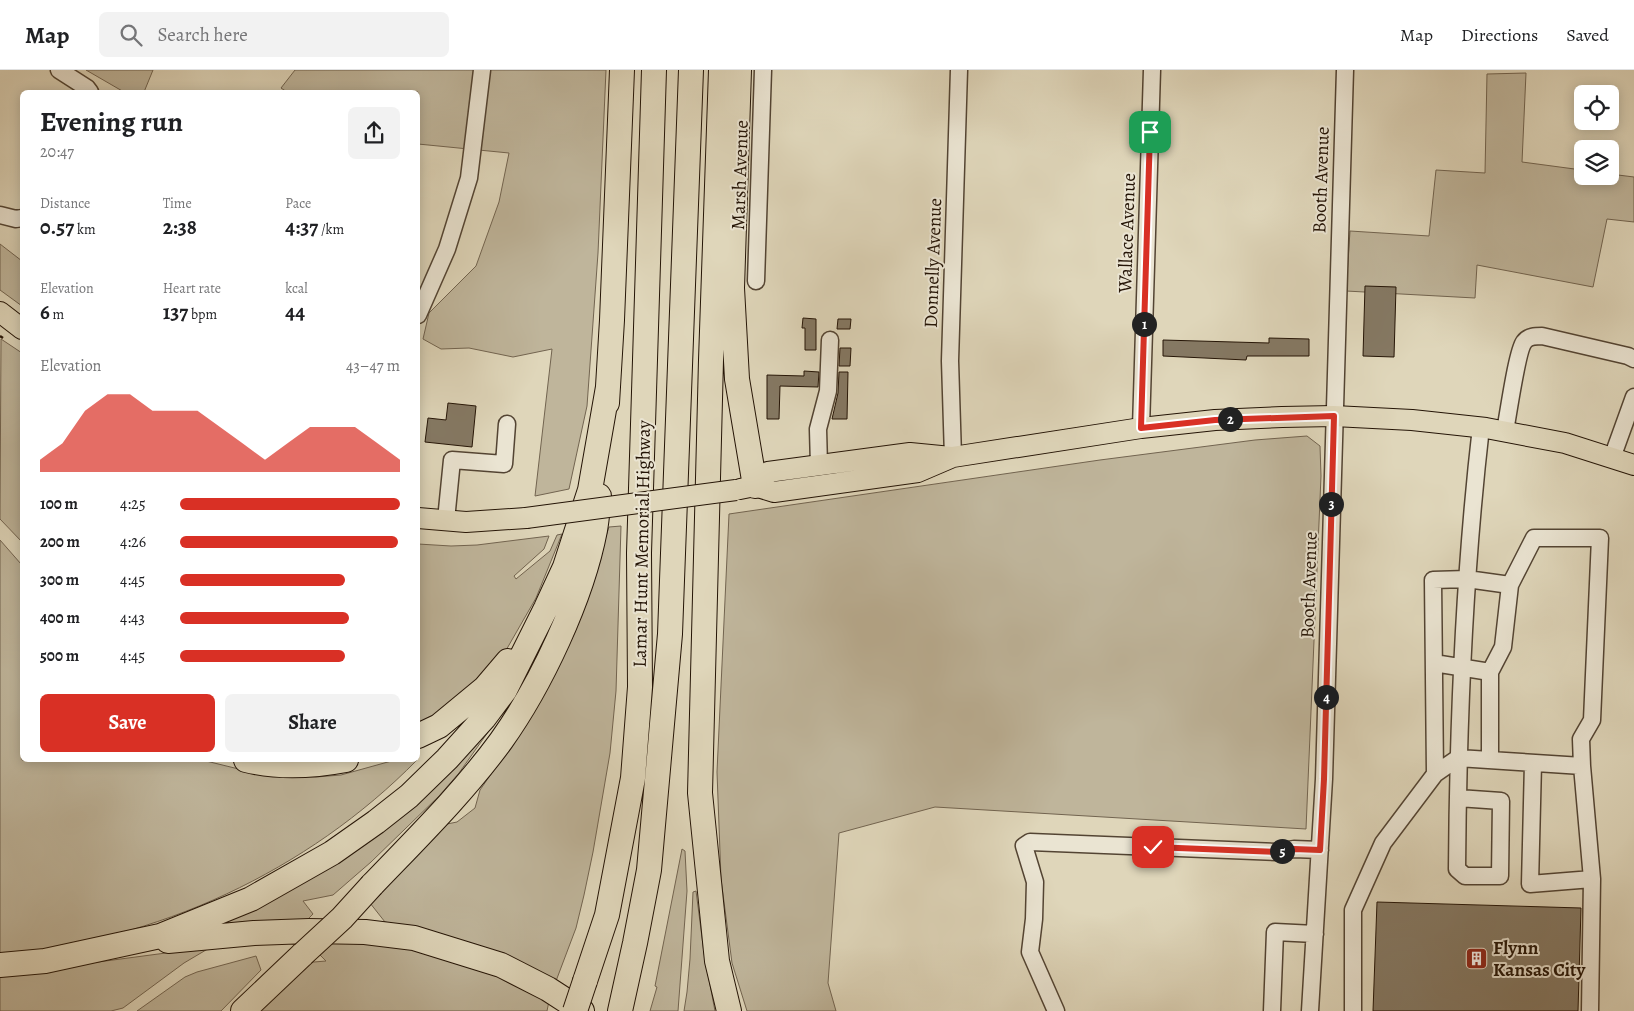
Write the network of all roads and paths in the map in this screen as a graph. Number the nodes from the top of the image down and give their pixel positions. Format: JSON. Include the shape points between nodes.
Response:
{"nodes":[{"id":1,"x":58,"y":70,"type":"edge"},
{"id":2,"x":482,"y":70,"type":"edge"},
{"id":3,"x":622,"y":70,"type":"edge"},
{"id":4,"x":654,"y":70,"type":"edge"},
{"id":5,"x":691,"y":70,"type":"edge"},
{"id":6,"x":721,"y":70,"type":"edge"},
{"id":7,"x":739,"y":70,"type":"edge"},
{"id":8,"x":763,"y":70,"type":"edge"},
{"id":9,"x":959,"y":70,"type":"edge"},
{"id":10,"x":1152,"y":70,"type":"edge"},
{"id":11,"x":1345,"y":70,"type":"edge"},
{"id":12,"x":88,"y":90,"type":"edge"},
{"id":13,"x":0,"y":215,"type":"edge"},
{"id":14,"x":20,"y":218,"type":"edge"},
{"id":15,"x":756,"y":282,"type":"dead end"},
{"id":16,"x":420,"y":310,"type":"edge"},
{"id":17,"x":0,"y":312,"type":"edge"},
{"id":18,"x":20,"y":327,"type":"edge"},
{"id":19,"x":830,"y":340,"type":"dead end"},
{"id":20,"x":1634,"y":359,"type":"edge"},
{"id":21,"x":608,"y":387,"type":"junction"},
{"id":22,"x":1634,"y":397,"type":"edge"},
{"id":23,"x":1334,"y":416,"type":"junction"},
{"id":24,"x":507,"y":424,"type":"dead end"},
{"id":25,"x":1481,"y":427,"type":"junction"},
{"id":26,"x":1141,"y":428,"type":"junction"},
{"id":27,"x":1505,"y":432,"type":"junction"},
{"id":28,"x":953,"y":457,"type":"junction"},
{"id":29,"x":1612,"y":458,"type":"junction"},
{"id":30,"x":1634,"y":465,"type":"edge"},
{"id":31,"x":819,"y":466,"type":"junction"},
{"id":32,"x":746,"y":488,"type":"junction"},
{"id":33,"x":420,"y":518,"type":"edge"},
{"id":34,"x":446,"y":520,"type":"junction"},
{"id":35,"x":1467,"y":579,"type":"junction"},
{"id":36,"x":1510,"y":585,"type":"junction"},
{"id":37,"x":534,"y":631,"type":"junction"},
{"id":38,"x":1434,"y":663,"type":"junction"},
{"id":39,"x":1463,"y":668,"type":"junction"},
{"id":40,"x":1490,"y":672,"type":"junction"},
{"id":41,"x":420,"y":735,"type":"edge"},
{"id":42,"x":1458,"y":758,"type":"junction"},
{"id":43,"x":1490,"y":760,"type":"junction"},
{"id":44,"x":254,"y":762,"type":"edge"},
{"id":45,"x":335,"y":762,"type":"edge"},
{"id":46,"x":1533,"y":763,"type":"junction"},
{"id":47,"x":1582,"y":766,"type":"junction"},
{"id":48,"x":1435,"y":774,"type":"junction"},
{"id":49,"x":1458,"y":798,"type":"junction"},
{"id":50,"x":1320,"y":850,"type":"junction"},
{"id":51,"x":1592,"y":879,"type":"junction"},
{"id":52,"x":1315,"y":934,"type":"junction"},
{"id":53,"x":107,"y":948,"type":"junction"},
{"id":54,"x":0,"y":965,"type":"edge"},
{"id":55,"x":622,"y":1002,"type":"edge"},
{"id":56,"x":243,"y":1011,"type":"edge"},
{"id":57,"x":575,"y":1011,"type":"edge"},
{"id":58,"x":582,"y":1011,"type":"edge"},
{"id":59,"x":729,"y":1011,"type":"edge"},
{"id":60,"x":1056,"y":1011,"type":"edge"},
{"id":61,"x":1272,"y":1011,"type":"edge"},
{"id":62,"x":1310,"y":1011,"type":"edge"},
{"id":63,"x":1353,"y":1011,"type":"edge"},
{"id":64,"x":1590,"y":1011,"type":"edge"}],
"edges":[{"from":1,"to":12,"type":"street"},
{"from":2,"to":16,"type":"street","via":[[469,178],[447,249]]},
{"from":3,"to":21,"type":"highway"},
{"from":4,"to":57,"type":"highway","name":"Lamar Hunt Memorial Highway","bridge":true,"via":[[640,553],[640,687],[634,778],[607,915]]},
{"from":5,"to":55,"type":"highway","name":"Lamar Hunt Memorial Highway","via":[[670,634],[649,870]]},
{"from":6,"to":59,"type":"highway","via":[[700,793],[717,961]]},
{"from":7,"to":32,"type":"highway","via":[[732,288]]},
{"from":8,"to":15,"type":"street","name":"Marsh Avenue"},
{"from":9,"to":28,"type":"street","name":"Donnelly Avenue","via":[[950,361]]},
{"from":10,"to":26,"type":"street","name":"Wallace Avenue"},
{"from":11,"to":23,"type":"street","name":"Booth Avenue"},
{"from":13,"to":14,"type":"street"},
{"from":17,"to":18,"type":"main road"},
{"from":19,"to":31,"type":"street","via":[[828,391],[818,429]]},
{"from":20,"to":27,"type":"street","via":[[1533,336],[1524,342],[1519,358]]},
{"from":21,"to":37,"type":"highway","via":[[590,490],[565,567]]},
{"from":21,"to":56,"type":"highway","bridge":true,"via":[[595,531],[568,614],[524,706],[500,741],[431,823],[342,918]]},
{"from":22,"to":29,"type":"street"},
{"from":23,"to":25,"type":"main road"},
{"from":23,"to":26,"type":"main road","via":[[1215,420]]},
{"from":23,"to":50,"type":"street","name":"Booth Avenue"},
{"from":24,"to":34,"type":"street","via":[[504,464],[452,460]]},
{"from":25,"to":27,"type":"main road"},
{"from":25,"to":35,"type":"street"},
{"from":26,"to":28,"type":"main road"},
{"from":27,"to":29,"type":"main road","via":[[1565,443]]},
{"from":28,"to":31,"type":"main road","via":[[910,453]]},
{"from":28,"to":32,"type":"main road","via":[[918,472],[774,492]]},
{"from":29,"to":30,"type":"main road"},
{"from":31,"to":32,"type":"main road","via":[[768,472]]},
{"from":32,"to":34,"type":"main road","bridge":true,"via":[[526,518]]},
{"from":33,"to":34,"type":"main road"},
{"from":35,"to":36,"type":"street"},
{"from":35,"to":38,"type":"street","via":[[1433,580]]},
{"from":35,"to":39,"type":"street"},
{"from":36,"to":40,"type":"street","via":[[1503,647]]},
{"from":36,"to":47,"type":"street","via":[[1534,538],[1600,538],[1592,720],[1581,740]]},
{"from":37,"to":41,"type":"highway","via":[[485,688],[439,726]]},
{"from":37,"to":53,"type":"highway","via":[[505,690],[484,718],[448,759],[376,822],[332,853],[251,899],[160,936]]},
{"from":38,"to":39,"type":"street"},
{"from":38,"to":48,"type":"street"},
{"from":39,"to":40,"type":"street"},
{"from":39,"to":42,"type":"street"},
{"from":40,"to":43,"type":"street"},
{"from":42,"to":43,"type":"street"},
{"from":42,"to":48,"type":"street"},
{"from":42,"to":49,"type":"street"},
{"from":43,"to":46,"type":"street"},
{"from":44,"to":45,"type":"highway"},
{"from":46,"to":47,"type":"street"},
{"from":46,"to":51,"type":"street","via":[[1530,884]]},
{"from":47,"to":51,"type":"street"},
{"from":48,"to":63,"type":"street","via":[[1383,843],[1352,910]]},
{"from":49,"to":49,"type":"street","via":[[1501,801],[1500,876],[1466,876],[1458,869]]},
{"from":50,"to":52,"type":"street","name":"Booth Avenue"},
{"from":50,"to":60,"type":"street","via":[[1276,852],[1030,842],[1024,846],[1035,882],[1030,952]]},
{"from":51,"to":64,"type":"street"},
{"from":52,"to":61,"type":"street","via":[[1276,932]]},
{"from":52,"to":62,"type":"street","name":"Booth Avenue"},
{"from":53,"to":54,"type":"highway","via":[[45,961]]},
{"from":53,"to":58,"type":"highway","via":[[309,931],[365,932],[414,938],[501,965],[548,988]]}]}
